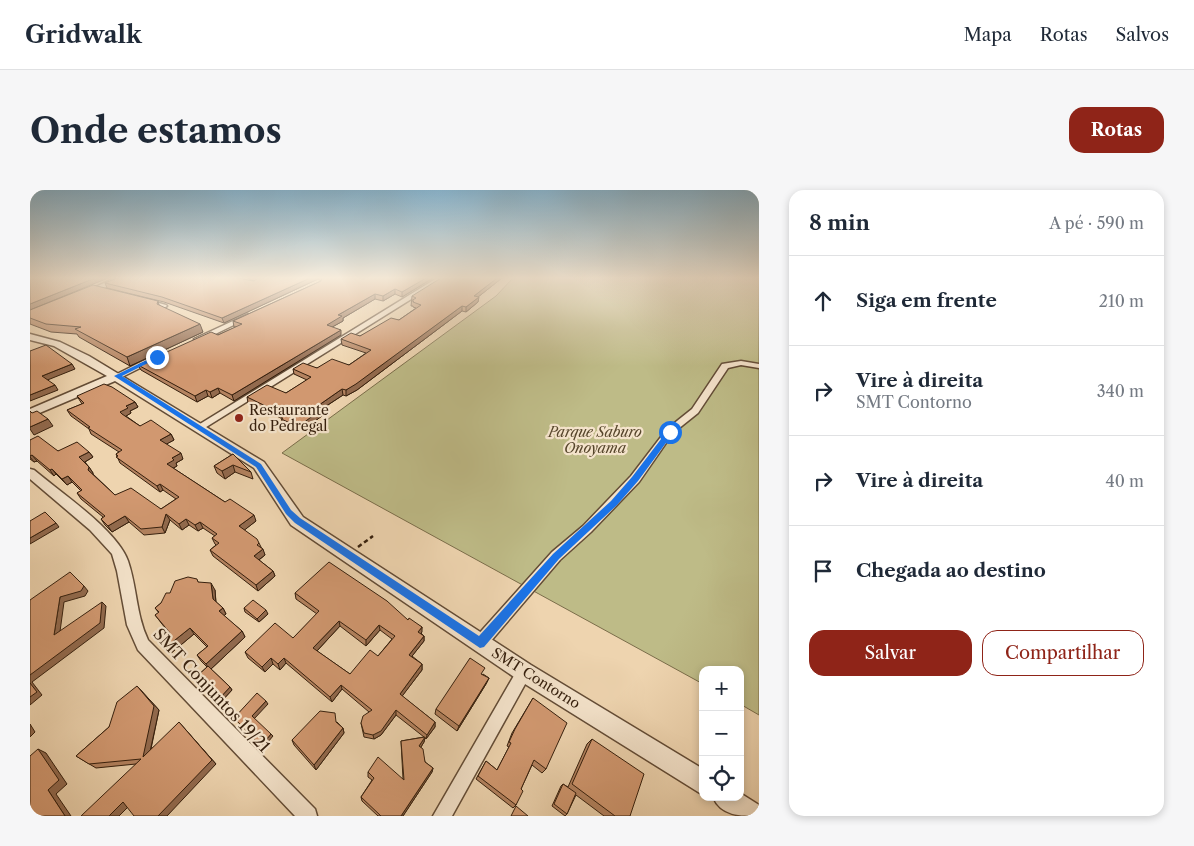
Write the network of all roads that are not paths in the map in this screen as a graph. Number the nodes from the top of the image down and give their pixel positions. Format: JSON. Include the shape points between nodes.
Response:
{"nodes":[{"id":1,"x":395,"y":307,"type":"edge"},
{"id":2,"x":256,"y":312,"type":"edge"},
{"id":3,"x":30,"y":337,"type":"edge"},
{"id":4,"x":193,"y":341,"type":"edge"},
{"id":5,"x":157,"y":357,"type":"edge"},
{"id":6,"x":759,"y":366,"type":"edge"},
{"id":7,"x":117,"y":376,"type":"junction"},
{"id":8,"x":30,"y":413,"type":"edge"},
{"id":9,"x":200,"y":427,"type":"junction"},
{"id":10,"x":30,"y":473,"type":"edge"},
{"id":11,"x":480,"y":643,"type":"junction"},
{"id":12,"x":524,"y":672,"type":"junction"},
{"id":13,"x":699,"y":781,"type":"edge"},
{"id":14,"x":731,"y":801,"type":"edge"},
{"id":15,"x":300,"y":813,"type":"edge"},
{"id":16,"x":442,"y":816,"type":"edge"},
{"id":17,"x":754,"y":816,"type":"edge"}],
"edges":[{"from":1,"to":9,"type":"street"},
{"from":2,"to":4,"type":"street"},
{"from":3,"to":7,"type":"street","name":"SMT Contorno","via":[[67,349]]},
{"from":5,"to":7,"type":"street"},
{"from":6,"to":11,"type":"street","via":[[741,363],[725,366],[695,411],[670,432],[635,479],[550,563]]},
{"from":7,"to":8,"type":"street"},
{"from":7,"to":9,"type":"street","name":"SMT Contorno"},
{"from":9,"to":11,"type":"street","name":"SMT Contorno","via":[[259,465],[293,516]]},
{"from":10,"to":15,"type":"street","name":"SMT Conjuntos 19/21","via":[[102,536],[120,558],[132,618],[143,645]]},
{"from":11,"to":12,"type":"street","name":"SMT Contorno"},
{"from":12,"to":13,"type":"street","name":"SMT Contorno"},
{"from":12,"to":16,"type":"street"},
{"from":14,"to":17,"type":"street"}]}
